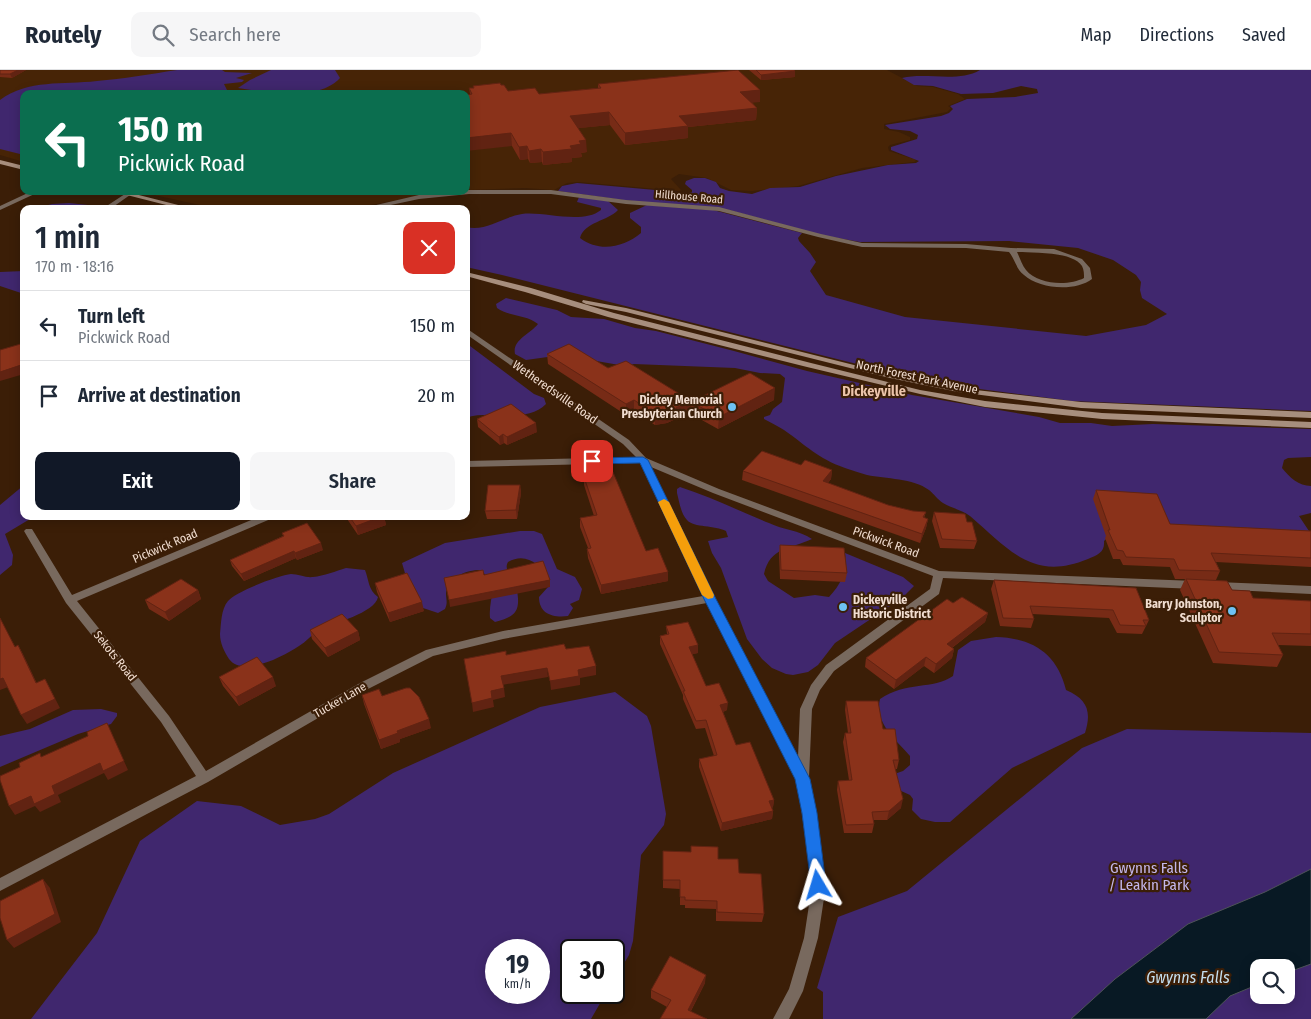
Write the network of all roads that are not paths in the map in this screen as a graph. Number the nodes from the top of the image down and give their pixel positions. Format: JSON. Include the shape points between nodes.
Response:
{"nodes":[{"id":1,"x":0,"y":162,"type":"edge"},
{"id":2,"x":20,"y":167,"type":"edge"},
{"id":3,"x":470,"y":193,"type":"edge"},
{"id":4,"x":29,"y":195,"type":"edge"},
{"id":5,"x":126,"y":195,"type":"edge"},
{"id":6,"x":131,"y":195,"type":"edge"},
{"id":7,"x":439,"y":195,"type":"edge"},
{"id":8,"x":111,"y":205,"type":"edge"},
{"id":9,"x":174,"y":205,"type":"edge"},
{"id":10,"x":383,"y":205,"type":"edge"},
{"id":11,"x":0,"y":208,"type":"edge"},
{"id":12,"x":1012,"y":250,"type":"junction"},
{"id":13,"x":470,"y":275,"type":"edge"},
{"id":14,"x":528,"y":290,"type":"junction"},
{"id":15,"x":470,"y":333,"type":"edge"},
{"id":16,"x":1311,"y":415,"type":"edge"},
{"id":17,"x":1311,"y":425,"type":"edge"},
{"id":18,"x":643,"y":460,"type":"junction"},
{"id":19,"x":470,"y":464,"type":"edge"},
{"id":20,"x":260,"y":520,"type":"edge"},
{"id":21,"x":29,"y":531,"type":"dead end"},
{"id":22,"x":938,"y":574,"type":"junction"},
{"id":23,"x":1311,"y":590,"type":"edge"},
{"id":24,"x":710,"y":599,"type":"junction"},
{"id":25,"x":70,"y":600,"type":"junction"},
{"id":26,"x":204,"y":778,"type":"junction"},
{"id":27,"x":802,"y":779,"type":"junction"},
{"id":28,"x":0,"y":885,"type":"edge"},
{"id":29,"x":781,"y":1019,"type":"edge"}],
"edges":[{"from":1,"to":2,"type":"main road"},
{"from":3,"to":12,"type":"street","name":"Hillhouse Road","via":[[539,191],[719,209],[862,244]]},
{"from":4,"to":11,"type":"street"},
{"from":5,"to":8,"type":"street"},
{"from":6,"to":9,"type":"main road"},
{"from":7,"to":10,"type":"street","name":"Hillhouse Road"},
{"from":12,"to":12,"type":"street","name":"Hillhouse Road","via":[[1054,251],[1069,255],[1084,264],[1088,279],[1078,284],[1034,279],[1023,271]]},
{"from":13,"to":14,"type":"main road","name":"North Forest Park Avenue"},
{"from":14,"to":16,"type":"main road","name":"North Forest Park Avenue","via":[[626,310],[958,390],[1081,405]]},
{"from":14,"to":17,"type":"main road","name":"North Forest Park Avenue","via":[[611,315],[820,368],[985,404],[1102,416]]},
{"from":15,"to":18,"type":"street","name":"Wetheredsville Road","via":[[626,442]]},
{"from":18,"to":19,"type":"street","name":"Pickwick Road"},
{"from":18,"to":22,"type":"street","name":"Pickwick Road","via":[[716,491]]},
{"from":18,"to":24,"type":"street","name":"Wetheredsville Road"},
{"from":20,"to":25,"type":"street","name":"Pickwick Road"},
{"from":21,"to":25,"type":"street","name":"Sekots Road"},
{"from":22,"to":23,"type":"street","name":"Pickwick Road"},
{"from":22,"to":27,"type":"street","name":"Wetheredsville Road","via":[[935,591],[830,668],[815,688],[806,709]]},
{"from":24,"to":26,"type":"street","name":"Tucker Lane","via":[[503,634],[430,653],[364,686]]},
{"from":24,"to":27,"type":"street","name":"Wetheredsville Road"},
{"from":25,"to":26,"type":"street","name":"Sekots Road","via":[[165,719]]},
{"from":26,"to":28,"type":"street","name":"Tucker Lane"},
{"from":27,"to":29,"type":"street","name":"Wetheredsville Road","via":[[818,885],[811,938],[796,991]]}]}
